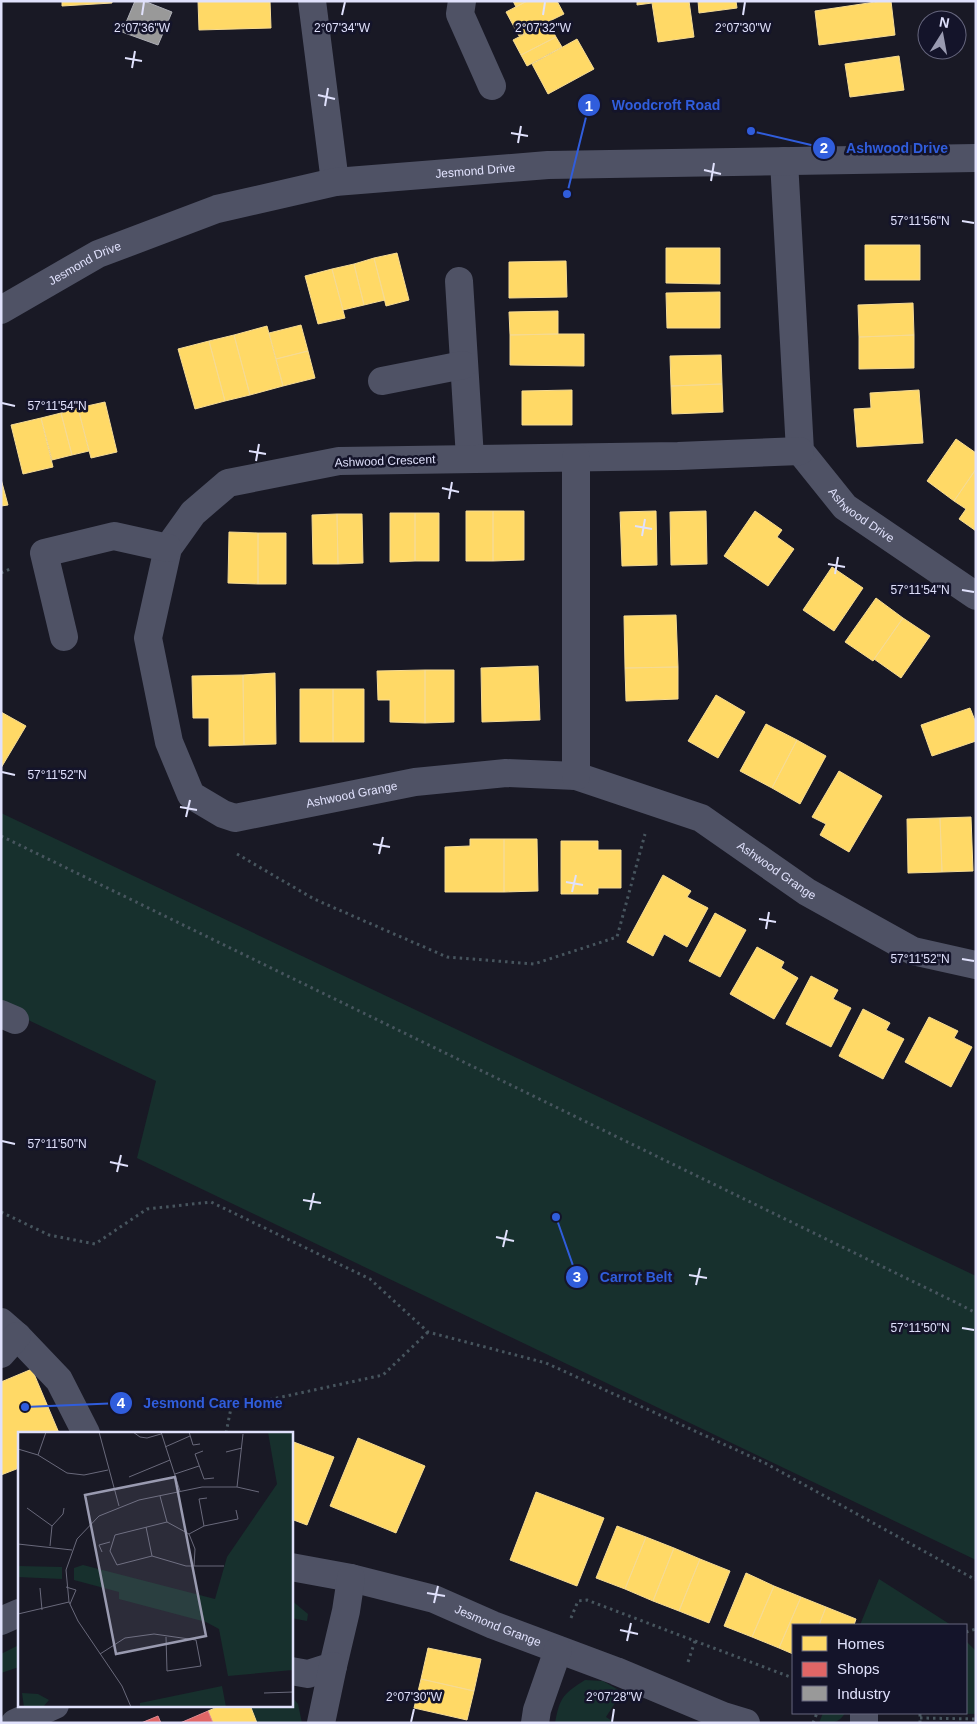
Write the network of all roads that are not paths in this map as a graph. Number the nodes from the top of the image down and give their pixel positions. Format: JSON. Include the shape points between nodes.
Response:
{"nodes":[{"id":1,"x":312,"y":1,"type":"edge"},
{"id":2,"x":462,"y":1,"type":"edge"},
{"id":3,"x":492,"y":86,"type":"dead end"},
{"id":4,"x":976,"y":158,"type":"edge"},
{"id":5,"x":784,"y":161,"type":"junction"},
{"id":6,"x":335,"y":182,"type":"junction"},
{"id":7,"x":459,"y":281,"type":"dead end"},
{"id":8,"x":1,"y":310,"type":"edge"},
{"id":9,"x":463,"y":365,"type":"junction"},
{"id":10,"x":382,"y":381,"type":"dead end"},
{"id":11,"x":800,"y":451,"type":"junction"},
{"id":12,"x":470,"y":458,"type":"junction"},
{"id":13,"x":576,"y":458,"type":"junction"},
{"id":14,"x":168,"y":548,"type":"junction"},
{"id":15,"x":976,"y":596,"type":"edge"},
{"id":16,"x":64,"y":637,"type":"dead end"},
{"id":17,"x":169,"y":742,"type":"joint"},
{"id":18,"x":576,"y":776,"type":"junction"},
{"id":19,"x":976,"y":965,"type":"edge"},
{"id":20,"x":7,"y":1338,"type":"edge"},
{"id":21,"x":85,"y":1432,"type":"edge"},
{"id":22,"x":292,"y":1567,"type":"edge"},
{"id":23,"x":351,"y":1578,"type":"junction"},
{"id":24,"x":18,"y":1613,"type":"edge"},
{"id":25,"x":1,"y":1621,"type":"edge"},
{"id":26,"x":558,"y":1650,"type":"junction"},
{"id":27,"x":333,"y":1666,"type":"junction"},
{"id":28,"x":292,"y":1671,"type":"edge"},
{"id":29,"x":53,"y":1706,"type":"edge"},
{"id":30,"x":15,"y":1723,"type":"edge"},
{"id":31,"x":321,"y":1723,"type":"edge"},
{"id":32,"x":536,"y":1723,"type":"edge"},
{"id":33,"x":746,"y":1723,"type":"edge"}],
"edges":[{"from":1,"to":6,"type":"street"},
{"from":2,"to":3,"type":"street","via":[[460,14]]},
{"from":4,"to":5,"type":"street","name":"Jesmond Drive"},
{"from":5,"to":6,"type":"street","name":"Jesmond Drive","via":[[548,165]]},
{"from":5,"to":11,"type":"street"},
{"from":6,"to":8,"type":"street","name":"Jesmond Drive","via":[[217,209],[98,254]]},
{"from":7,"to":9,"type":"street"},
{"from":9,"to":10,"type":"street"},
{"from":9,"to":12,"type":"street"},
{"from":11,"to":13,"type":"street","name":"Ashwood Crescent"},
{"from":11,"to":15,"type":"street","name":"Ashwood Drive","via":[[845,507]]},
{"from":12,"to":13,"type":"street","name":"Ashwood Crescent"},
{"from":12,"to":14,"type":"street","name":"Ashwood Crescent","via":[[339,461],[228,483],[193,513]]},
{"from":13,"to":18,"type":"street"},
{"from":14,"to":16,"type":"street","via":[[114,536],[44,553]]},
{"from":14,"to":17,"type":"street","name":"Ashwood Crescent","via":[[148,638]]},
{"from":17,"to":18,"type":"street","name":"Ashwood Grange","via":[[191,796],[235,818],[415,782],[506,773]]},
{"from":18,"to":19,"type":"street","name":"Ashwood Grange","via":[[702,818],[807,892],[913,951]]},
{"from":20,"to":21,"type":"street","via":[[59,1380]]},
{"from":22,"to":23,"type":"street","name":"Jesmond Grange"},
{"from":23,"to":26,"type":"street","name":"Jesmond Grange","via":[[434,1599]]},
{"from":23,"to":27,"type":"street"},
{"from":24,"to":25,"type":"street"},
{"from":26,"to":32,"type":"street","name":"Jesmond Grange","via":[[537,1710]]},
{"from":26,"to":33,"type":"street","name":"Jesmond Grange"},
{"from":27,"to":28,"type":"street","via":[[308,1674]]},
{"from":27,"to":31,"type":"street"},
{"from":29,"to":30,"type":"street"}]}
